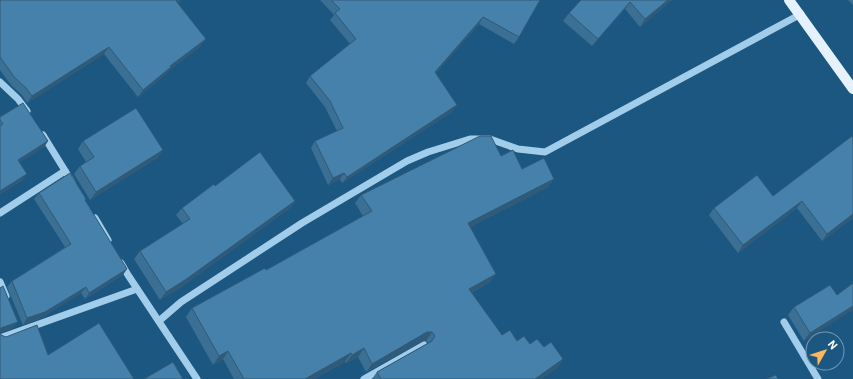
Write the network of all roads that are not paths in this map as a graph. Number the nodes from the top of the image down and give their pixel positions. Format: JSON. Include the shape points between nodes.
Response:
{"nodes":[{"id":1,"x":789,"y":0,"type":"edge"},
{"id":2,"x":801,"y":14,"type":"junction"},
{"id":3,"x":0,"y":82,"type":"edge"},
{"id":4,"x":853,"y":89,"type":"edge"},
{"id":5,"x":30,"y":116,"type":"edge"},
{"id":6,"x":38,"y":128,"type":"edge"},
{"id":7,"x":65,"y":171,"type":"junction"},
{"id":8,"x":77,"y":190,"type":"edge"},
{"id":9,"x":90,"y":210,"type":"edge"},
{"id":10,"x":0,"y":213,"type":"edge"},
{"id":11,"x":0,"y":282,"type":"edge"},
{"id":12,"x":137,"y":289,"type":"junction"},
{"id":13,"x":9,"y":303,"type":"edge"},
{"id":14,"x":158,"y":320,"type":"junction"},
{"id":15,"x":784,"y":322,"type":"dead end"},
{"id":16,"x":0,"y":338,"type":"edge"},
{"id":17,"x":424,"y":344,"type":"edge"},
{"id":18,"x":197,"y":379,"type":"edge"},
{"id":19,"x":364,"y":379,"type":"edge"},
{"id":20,"x":818,"y":379,"type":"edge"}],
"edges":[{"from":1,"to":2,"type":"main road"},
{"from":2,"to":4,"type":"main road"},
{"from":2,"to":14,"type":"street","via":[[545,152],[518,149],[490,139],[470,139],[407,161],[302,223],[181,302]]},
{"from":3,"to":5,"type":"street","via":[[18,99]]},
{"from":6,"to":7,"type":"street"},
{"from":7,"to":8,"type":"street"},
{"from":7,"to":10,"type":"street"},
{"from":9,"to":12,"type":"street"},
{"from":11,"to":13,"type":"street"},
{"from":12,"to":14,"type":"street"},
{"from":12,"to":16,"type":"street","via":[[19,327]]},
{"from":14,"to":18,"type":"street"},
{"from":15,"to":20,"type":"street"},
{"from":17,"to":19,"type":"street"}]}
